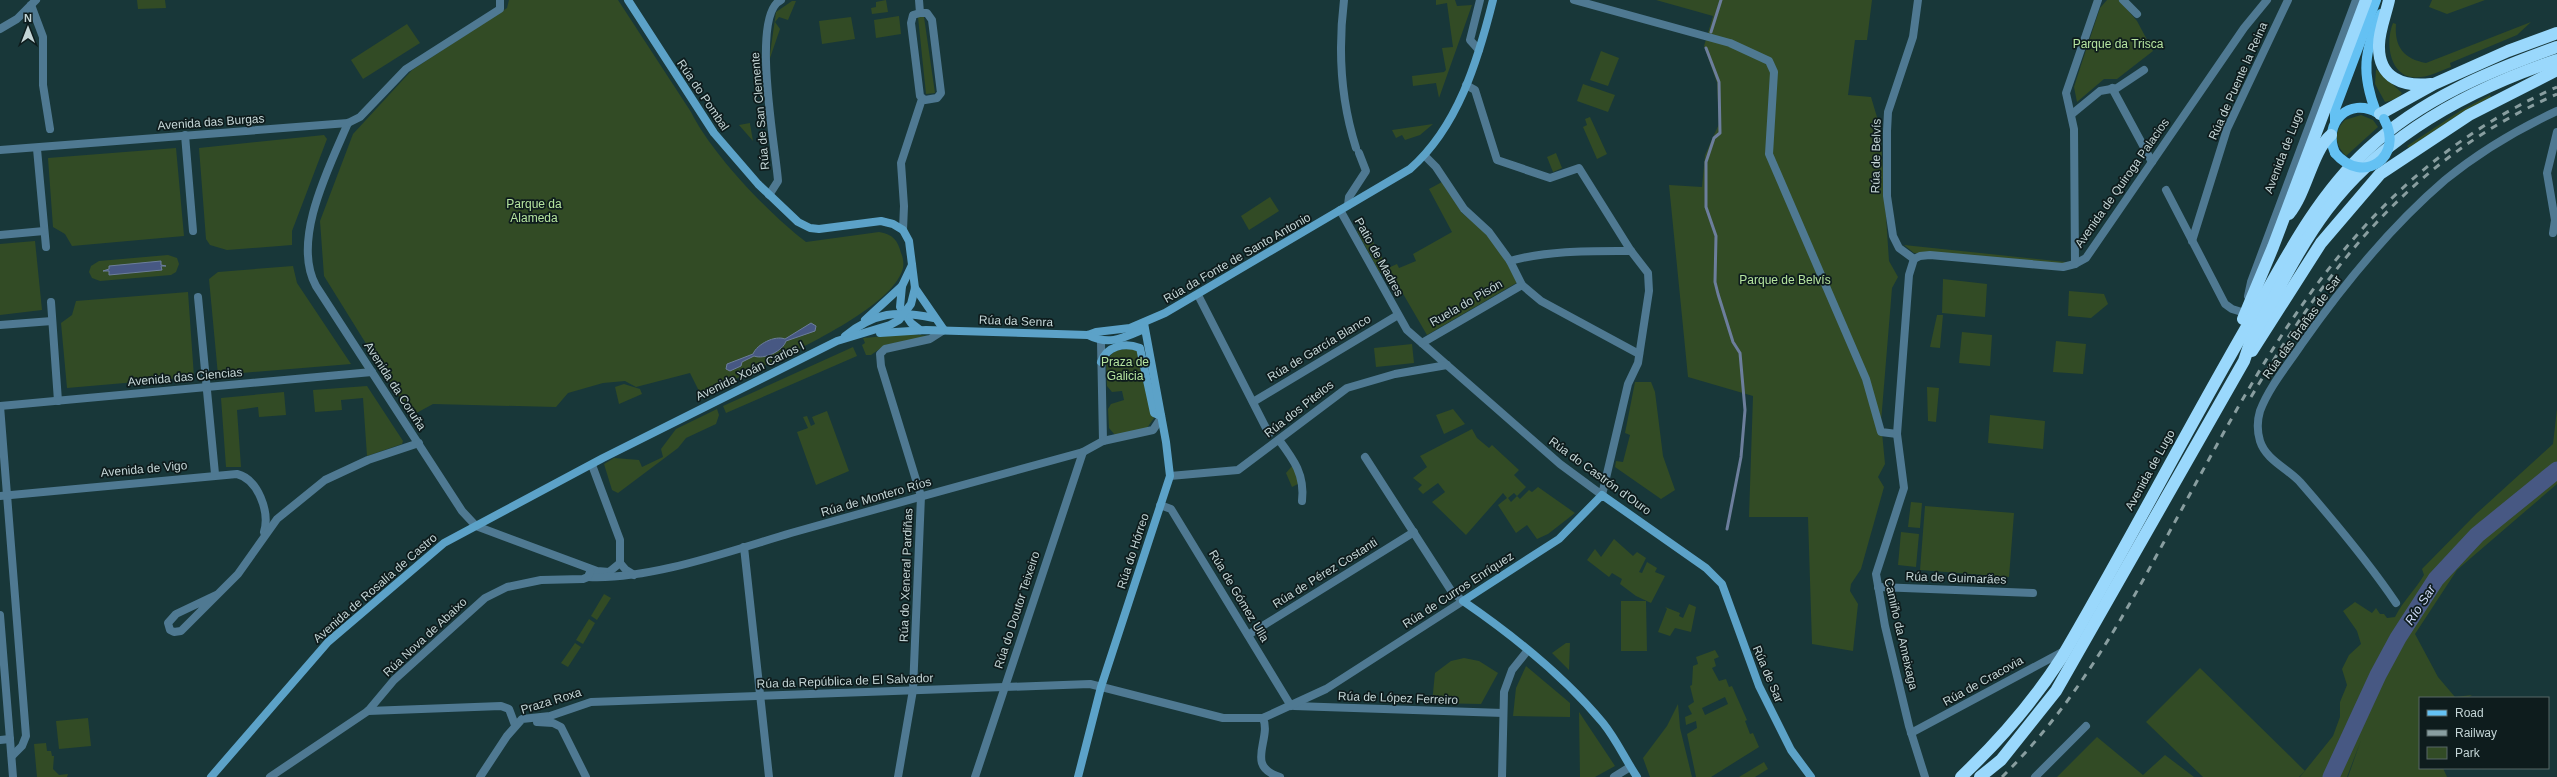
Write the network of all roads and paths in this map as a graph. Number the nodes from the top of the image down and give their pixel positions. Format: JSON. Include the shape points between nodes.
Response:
{"nodes":[{"id":1,"x":628,"y":0,"type":"edge"},
{"id":2,"x":781,"y":0,"type":"edge"},
{"id":3,"x":919,"y":0,"type":"edge"},
{"id":4,"x":1344,"y":0,"type":"edge"},
{"id":5,"x":1480,"y":0,"type":"edge"},
{"id":6,"x":1493,"y":0,"type":"edge"},
{"id":7,"x":1574,"y":0,"type":"edge"},
{"id":8,"x":1918,"y":0,"type":"edge"},
{"id":9,"x":2098,"y":0,"type":"edge"},
{"id":10,"x":2123,"y":0,"type":"edge"},
{"id":11,"x":2267,"y":0,"type":"edge"},
{"id":12,"x":2288,"y":0,"type":"edge"},
{"id":13,"x":2356,"y":0,"type":"edge"},
{"id":14,"x":2366,"y":0,"type":"edge"},
{"id":15,"x":2376,"y":0,"type":"edge"},
{"id":16,"x":2388,"y":0,"type":"edge"},
{"id":17,"x":501,"y":2,"type":"edge"},
{"id":18,"x":34,"y":3,"type":"edge"},
{"id":19,"x":920,"y":13,"type":"junction"},
{"id":20,"x":2137,"y":14,"type":"dead end"},
{"id":21,"x":0,"y":29,"type":"edge"},
{"id":22,"x":2557,"y":33,"type":"edge"},
{"id":23,"x":2557,"y":48,"type":"edge"},
{"id":24,"x":1479,"y":50,"type":"junction"},
{"id":25,"x":2557,"y":60,"type":"edge"},
{"id":26,"x":2144,"y":70,"type":"dead end"},
{"id":27,"x":2557,"y":70,"type":"edge"},
{"id":28,"x":1466,"y":84,"type":"junction"},
{"id":29,"x":2434,"y":84,"type":"junction"},
{"id":30,"x":2112,"y":88,"type":"junction"},
{"id":31,"x":922,"y":99,"type":"junction"},
{"id":32,"x":2557,"y":111,"type":"edge"},
{"id":33,"x":2072,"y":114,"type":"junction"},
{"id":34,"x":2380,"y":115,"type":"junction"},
{"id":35,"x":2335,"y":121,"type":"junction"},
{"id":36,"x":274,"y":122,"type":"dead end"},
{"id":37,"x":348,"y":123,"type":"junction"},
{"id":38,"x":50,"y":129,"type":"dead end"},
{"id":39,"x":2557,"y":132,"type":"edge"},
{"id":40,"x":185,"y":135,"type":"junction"},
{"id":41,"x":2331,"y":135,"type":"junction"},
{"id":42,"x":36,"y":149,"type":"junction"},
{"id":43,"x":0,"y":150,"type":"edge"},
{"id":44,"x":1425,"y":156,"type":"junction"},
{"id":45,"x":2376,"y":161,"type":"junction"},
{"id":46,"x":2152,"y":162,"type":"junction"},
{"id":47,"x":2314,"y":164,"type":"junction"},
{"id":48,"x":2166,"y":190,"type":"dead end"},
{"id":49,"x":2292,"y":194,"type":"junction"},
{"id":50,"x":770,"y":195,"type":"junction"},
{"id":51,"x":1348,"y":206,"type":"junction"},
{"id":52,"x":1340,"y":210,"type":"junction"},
{"id":53,"x":2283,"y":222,"type":"junction"},
{"id":54,"x":192,"y":230,"type":"dead end"},
{"id":55,"x":902,"y":230,"type":"junction"},
{"id":56,"x":44,"y":231,"type":"junction"},
{"id":57,"x":2553,"y":233,"type":"dead end"},
{"id":58,"x":0,"y":235,"type":"edge"},
{"id":59,"x":2192,"y":241,"type":"junction"},
{"id":60,"x":46,"y":247,"type":"dead end"},
{"id":61,"x":1632,"y":251,"type":"junction"},
{"id":62,"x":1914,"y":259,"type":"junction"},
{"id":63,"x":1510,"y":261,"type":"junction"},
{"id":64,"x":2075,"y":264,"type":"junction"},
{"id":65,"x":912,"y":265,"type":"junction"},
{"id":66,"x":1522,"y":285,"type":"junction"},
{"id":67,"x":902,"y":286,"type":"junction"},
{"id":68,"x":915,"y":288,"type":"junction"},
{"id":69,"x":1198,"y":295,"type":"junction"},
{"id":70,"x":198,"y":297,"type":"dead end"},
{"id":71,"x":51,"y":302,"type":"dead end"},
{"id":72,"x":904,"y":314,"type":"junction"},
{"id":73,"x":2245,"y":314,"type":"junction"},
{"id":74,"x":1398,"y":315,"type":"junction"},
{"id":75,"x":934,"y":318,"type":"junction"},
{"id":76,"x":52,"y":321,"type":"junction"},
{"id":77,"x":862,"y":323,"type":"junction"},
{"id":78,"x":0,"y":325,"type":"edge"},
{"id":79,"x":1126,"y":328,"type":"junction"},
{"id":80,"x":920,"y":330,"type":"junction"},
{"id":81,"x":944,"y":330,"type":"junction"},
{"id":82,"x":1143,"y":330,"type":"junction"},
{"id":83,"x":854,"y":335,"type":"junction"},
{"id":84,"x":1088,"y":335,"type":"junction"},
{"id":85,"x":2240,"y":336,"type":"junction"},
{"id":86,"x":838,"y":341,"type":"junction"},
{"id":87,"x":1101,"y":342,"type":"junction"},
{"id":88,"x":1422,"y":343,"type":"junction"},
{"id":89,"x":1639,"y":354,"type":"junction"},
{"id":90,"x":2244,"y":361,"type":"junction"},
{"id":91,"x":1101,"y":362,"type":"junction"},
{"id":92,"x":1447,"y":365,"type":"junction"},
{"id":93,"x":372,"y":372,"type":"junction"},
{"id":94,"x":207,"y":388,"type":"junction"},
{"id":95,"x":58,"y":401,"type":"junction"},
{"id":96,"x":1254,"y":402,"type":"junction"},
{"id":97,"x":0,"y":406,"type":"edge"},
{"id":98,"x":1161,"y":417,"type":"junction"},
{"id":99,"x":1269,"y":434,"type":"dead end"},
{"id":100,"x":1897,"y":434,"type":"junction"},
{"id":101,"x":1280,"y":440,"type":"junction"},
{"id":102,"x":1103,"y":441,"type":"junction"},
{"id":103,"x":419,"y":443,"type":"junction"},
{"id":104,"x":1083,"y":452,"type":"junction"},
{"id":105,"x":1365,"y":457,"type":"dead end"},
{"id":106,"x":592,"y":465,"type":"junction"},
{"id":107,"x":215,"y":474,"type":"junction"},
{"id":108,"x":1170,"y":476,"type":"junction"},
{"id":109,"x":3,"y":495,"type":"edge"},
{"id":110,"x":1602,"y":495,"type":"junction"},
{"id":111,"x":921,"y":496,"type":"junction"},
{"id":112,"x":1302,"y":501,"type":"dead end"},
{"id":113,"x":1160,"y":505,"type":"junction"},
{"id":114,"x":265,"y":516,"type":"junction"},
{"id":115,"x":277,"y":519,"type":"junction"},
{"id":116,"x":476,"y":526,"type":"junction"},
{"id":117,"x":1414,"y":532,"type":"junction"},
{"id":118,"x":264,"y":533,"type":"junction"},
{"id":119,"x":744,"y":547,"type":"junction"},
{"id":120,"x":620,"y":562,"type":"junction"},
{"id":121,"x":590,"y":568,"type":"junction"},
{"id":122,"x":634,"y":575,"type":"junction"},
{"id":123,"x":1715,"y":575,"type":"joint"},
{"id":124,"x":588,"y":577,"type":"junction"},
{"id":125,"x":1878,"y":587,"type":"junction"},
{"id":126,"x":2033,"y":594,"type":"dead end"},
{"id":127,"x":216,"y":595,"type":"junction"},
{"id":128,"x":1463,"y":601,"type":"junction"},
{"id":129,"x":2396,"y":603,"type":"dead end"},
{"id":130,"x":0,"y":615,"type":"edge"},
{"id":131,"x":1248,"y":635,"type":"junction"},
{"id":132,"x":17,"y":643,"type":"junction"},
{"id":133,"x":1,"y":644,"type":"edge"},
{"id":134,"x":2066,"y":649,"type":"junction"},
{"id":135,"x":1528,"y":650,"type":"junction"},
{"id":136,"x":1004,"y":687,"type":"junction"},
{"id":137,"x":1100,"y":687,"type":"junction"},
{"id":138,"x":914,"y":690,"type":"junction"},
{"id":139,"x":1318,"y":694,"type":"junction"},
{"id":140,"x":760,"y":696,"type":"junction"},
{"id":141,"x":591,"y":702,"type":"joint"},
{"id":142,"x":1291,"y":706,"type":"junction"},
{"id":143,"x":1320,"y":707,"type":"junction"},
{"id":144,"x":368,"y":711,"type":"junction"},
{"id":145,"x":23,"y":713,"type":"junction"},
{"id":146,"x":1503,"y":714,"type":"junction"},
{"id":147,"x":1263,"y":718,"type":"junction"},
{"id":148,"x":517,"y":725,"type":"junction"},
{"id":149,"x":2086,"y":726,"type":"dead end"},
{"id":150,"x":10,"y":730,"type":"junction"},
{"id":151,"x":1911,"y":733,"type":"junction"},
{"id":152,"x":10,"y":739,"type":"junction"},
{"id":153,"x":0,"y":740,"type":"edge"},
{"id":154,"x":12,"y":756,"type":"junction"},
{"id":155,"x":2001,"y":760,"type":"junction"},
{"id":156,"x":1630,"y":767,"type":"junction"},
{"id":157,"x":13,"y":777,"type":"edge"},
{"id":158,"x":211,"y":777,"type":"edge"},
{"id":159,"x":270,"y":777,"type":"edge"},
{"id":160,"x":480,"y":777,"type":"edge"},
{"id":161,"x":586,"y":777,"type":"edge"},
{"id":162,"x":769,"y":777,"type":"edge"},
{"id":163,"x":898,"y":777,"type":"edge"},
{"id":164,"x":975,"y":777,"type":"edge"},
{"id":165,"x":1078,"y":777,"type":"edge"},
{"id":166,"x":1280,"y":777,"type":"edge"},
{"id":167,"x":1502,"y":777,"type":"edge"},
{"id":168,"x":1614,"y":777,"type":"edge"},
{"id":169,"x":1637,"y":777,"type":"edge"},
{"id":170,"x":1811,"y":777,"type":"edge"},
{"id":171,"x":1926,"y":777,"type":"edge"},
{"id":172,"x":1960,"y":777,"type":"edge"},
{"id":173,"x":1980,"y":777,"type":"edge"},
{"id":174,"x":1985,"y":777,"type":"edge"},
{"id":175,"x":2035,"y":777,"type":"edge"}],
"edges":[{"from":1,"to":50,"type":"street","name":"Rúa do Pombal","via":[[706,124]]},
{"from":2,"to":50,"type":"street","name":"Rúa de San Clemente","via":[[774,4],[771,11],[765,49],[778,181]]},
{"from":3,"to":19,"type":"street"},
{"from":4,"to":51,"type":"street","via":[[1340,49],[1346,95],[1358,151],[1366,171],[1349,197]]},
{"from":5,"to":24,"type":"street","via":[[1470,40]]},
{"from":6,"to":24,"type":"street","name":"Rúa da Fonte de Santo Antonio"},
{"from":7,"to":100,"type":"street","via":[[1730,43],[1769,61],[1774,72],[1769,154],[1866,379],[1881,432]]},
{"from":8,"to":62,"type":"street","name":"Rúa de Belvís","via":[[1913,37],[1888,112],[1886,131],[1886,196],[1893,236],[1898,248]]},
{"from":9,"to":33,"type":"street","via":[[2067,88],[2067,99]]},
{"from":10,"to":20,"type":"street"},
{"from":11,"to":46,"type":"street","name":"Avenida de Quiroga Palacios","via":[[2244,28]]},
{"from":12,"to":59,"type":"street","name":"Rúa de Puente la Reina","via":[[2227,129]]},
{"from":13,"to":73,"type":"street","name":"Avenida de Lugo","via":[[2251,282]]},
{"from":14,"to":49,"type":"highway"},
{"from":15,"to":35,"type":"main road","via":[[2336,109]]},
{"from":16,"to":29,"type":"highway","via":[[2379,46],[2383,66],[2396,81],[2412,86]]},
{"from":16,"to":34,"type":"main road","name":"Avenida de Lugo","via":[[2366,53],[2366,80]]},
{"from":17,"to":37,"type":"street","via":[[500,9],[406,69],[360,117]]},
{"from":18,"to":21,"type":"street","via":[[17,19]]},
{"from":18,"to":38,"type":"street","via":[[44,37],[43,86]]},
{"from":19,"to":31,"type":"street","via":[[913,15],[911,23]]},
{"from":19,"to":31,"type":"street","via":[[927,13],[932,20],[940,93],[937,98]]},
{"from":22,"to":29,"type":"highway","via":[[2508,51]]},
{"from":23,"to":45,"type":"highway","via":[[2462,86],[2418,110]]},
{"from":24,"to":28,"type":"street","name":"Rúa da Fonte de Santo Antonio"},
{"from":25,"to":45,"type":"highway","via":[[2481,90],[2425,121]]},
{"from":26,"to":30,"type":"street","via":[[2117,88]]},
{"from":27,"to":45,"type":"highway","via":[[2469,115],[2404,160]]},
{"from":28,"to":44,"type":"street","name":"Rúa da Fonte de Santo Antonio","via":[[1444,130]]},
{"from":28,"to":61,"type":"street","via":[[1474,90],[1497,160],[1550,178],[1579,168]]},
{"from":29,"to":34,"type":"highway"},
{"from":30,"to":33,"type":"street","via":[[2100,91]]},
{"from":30,"to":46,"type":"street"},
{"from":31,"to":55,"type":"street","via":[[902,158]]},
{"from":32,"to":129,"type":"street","name":"Rúa das Brañas de Sar","via":[[2503,140],[2452,175],[2388,235],[2322,316],[2273,386],[2260,411],[2258,432],[2265,451],[2298,480],[2373,568]]},
{"from":33,"to":64,"type":"street"},
{"from":34,"to":35,"type":"main road","via":[[2360,107],[2344,112]]},
{"from":34,"to":45,"type":"main road","name":"Avenida de Lugo","bridge":true,"via":[[2390,138],[2389,148]]},
{"from":35,"to":41,"type":"main road"},
{"from":36,"to":37,"type":"street","name":"Avenida das Burgas","via":[[281,126],[343,121]]},
{"from":37,"to":40,"type":"street","name":"Avenida das Burgas"},
{"from":37,"to":93,"type":"street","name":"Avenida da Coruña","via":[[310,222],[307,236],[308,253],[311,276]]},
{"from":39,"to":57,"type":"street","via":[[2547,173],[2555,220]]},
{"from":40,"to":42,"type":"street","name":"Avenida das Burgas"},
{"from":40,"to":54,"type":"street"},
{"from":41,"to":45,"type":"main road","bridge":true,"via":[[2335,153],[2350,166],[2368,167]]},
{"from":41,"to":47,"type":"highway","via":[[2324,141]]},
{"from":42,"to":43,"type":"street","name":"Avenida das Burgas"},
{"from":42,"to":56,"type":"street"},
{"from":44,"to":51,"type":"street","name":"Rúa da Fonte de Santo Antonio","via":[[1410,169]]},
{"from":44,"to":63,"type":"street","via":[[1436,167],[1464,209],[1489,232]]},
{"from":45,"to":85,"type":"highway","name":"Avenida de Lugo","via":[[2330,190]]},
{"from":45,"to":90,"type":"highway","via":[[2321,242],[2258,345]]},
{"from":45,"to":90,"type":"highway","name":"Avenida de Lugo","via":[[2352,180],[2311,233],[2250,340]]},
{"from":46,"to":64,"type":"street","name":"Avenida de Quiroga Palacios","via":[[2093,250],[2086,258]]},
{"from":47,"to":49,"type":"highway","via":[[2308,168],[2300,187]]},
{"from":47,"to":53,"type":"highway","via":[[2300,199]]},
{"from":48,"to":59,"type":"street"},
{"from":49,"to":53,"type":"highway"},
{"from":50,"to":55,"type":"street","via":[[798,222],[810,228],[881,222],[894,224]]},
{"from":51,"to":52,"type":"street","name":"Rúa da Fonte de Santo Antonio"},
{"from":52,"to":69,"type":"street","name":"Rúa da Fonte de Santo Antonio"},
{"from":52,"to":74,"type":"street","name":"Patio de Madres"},
{"from":53,"to":73,"type":"highway"},
{"from":55,"to":65,"type":"street","via":[[909,241]]},
{"from":56,"to":58,"type":"street"},
{"from":56,"to":60,"type":"street"},
{"from":59,"to":73,"type":"street","via":[[2225,304]]},
{"from":61,"to":63,"type":"street","via":[[1530,255]]},
{"from":61,"to":89,"type":"street","via":[[1648,272],[1649,291]]},
{"from":62,"to":64,"type":"street","name":"Avenida de Quiroga Palacios","via":[[1930,255],[2063,267]]},
{"from":62,"to":100,"type":"street","name":"Camiño da Ameixaga","via":[[1909,275]]},
{"from":63,"to":66,"type":"street"},
{"from":65,"to":67,"type":"street"},
{"from":65,"to":68,"type":"street"},
{"from":66,"to":88,"type":"street","name":"Ruela do Pisón"},
{"from":66,"to":89,"type":"street","via":[[1541,301]]},
{"from":67,"to":72,"type":"street","via":[[899,301]]},
{"from":67,"to":77,"type":"street"},
{"from":68,"to":72,"type":"street","via":[[911,304]]},
{"from":68,"to":75,"type":"street"},
{"from":69,"to":82,"type":"street","name":"Rúa da Fonte de Santo Antonio"},
{"from":69,"to":96,"type":"street"},
{"from":70,"to":94,"type":"street"},
{"from":71,"to":76,"type":"street"},
{"from":72,"to":75,"type":"street"},
{"from":72,"to":77,"type":"street","via":[[882,315]]},
{"from":72,"to":80,"type":"street"},
{"from":72,"to":83,"type":"street","via":[[896,323]]},
{"from":73,"to":85,"type":"highway","via":[[2239,328]]},
{"from":74,"to":88,"type":"street","name":"Patio de Madres","via":[[1407,330]]},
{"from":74,"to":96,"type":"street","name":"Rúa de García Blanco"},
{"from":75,"to":81,"type":"street"},
{"from":76,"to":78,"type":"street"},
{"from":76,"to":95,"type":"street"},
{"from":77,"to":86,"type":"street"},
{"from":79,"to":82,"type":"street"},
{"from":79,"to":84,"type":"street","name":"Rúa da Senra"},
{"from":79,"to":87,"type":"street","via":[[1117,334],[1107,336]]},
{"from":80,"to":81,"type":"street","name":"Rúa da Senra"},
{"from":80,"to":83,"type":"street","name":"Rúa da Senra","via":[[890,331],[860,337]]},
{"from":81,"to":84,"type":"street","name":"Rúa da Senra"},
{"from":81,"to":111,"type":"street","name":"Rúa do Xeneral Pardiñas","via":[[935,338],[885,349],[880,354],[880,366]]},
{"from":82,"to":87,"type":"street","via":[[1124,338]]},
{"from":82,"to":98,"type":"street","name":"Rúa do Hórreo"},
{"from":83,"to":86,"type":"street"},
{"from":84,"to":87,"type":"street","name":"Rúa da Senra"},
{"from":85,"to":134,"type":"highway","name":"Avenida de Lugo"},
{"from":86,"to":106,"type":"street","name":"Avenida Xoán Carlos I"},
{"from":87,"to":91,"type":"street"},
{"from":88,"to":92,"type":"street","name":"Rúa do Castrón d'Ouro"},
{"from":89,"to":110,"type":"street","via":[[1628,384]]},
{"from":90,"to":155,"type":"highway","name":"Avenida de Lugo","via":[[2056,691]]},
{"from":91,"to":98,"type":"street","via":[[1105,352],[1111,348],[1140,348],[1154,413]]},
{"from":91,"to":102,"type":"street"},
{"from":92,"to":101,"type":"street","name":"Rúa dos Pitelos","via":[[1395,374],[1347,388]]},
{"from":92,"to":110,"type":"street","name":"Rúa do Castrón d'Ouro","via":[[1560,464]]},
{"from":93,"to":94,"type":"street","name":"Avenida das Ciencias"},
{"from":93,"to":103,"type":"street","name":"Avenida da Coruña"},
{"from":94,"to":95,"type":"street","name":"Avenida das Ciencias"},
{"from":94,"to":107,"type":"street"},
{"from":95,"to":97,"type":"street","name":"Avenida das Ciencias"},
{"from":96,"to":99,"type":"street"},
{"from":97,"to":109,"type":"street"},
{"from":98,"to":102,"type":"street","name":"Rúa de Montero Ríos","via":[[1153,430]]},
{"from":98,"to":108,"type":"street","name":"Rúa do Hórreo"},
{"from":100,"to":125,"type":"street","name":"Camiño da Ameixaga","via":[[1904,488],[1876,574]]},
{"from":101,"to":108,"type":"street","name":"Rúa dos Pitelos","via":[[1238,470]]},
{"from":101,"to":112,"type":"street","via":[[1292,456],[1303,481]]},
{"from":102,"to":104,"type":"street","name":"Rúa de Montero Ríos"},
{"from":103,"to":115,"type":"street","via":[[345,469],[325,480]]},
{"from":103,"to":116,"type":"street","name":"Avenida da Coruña","via":[[462,511]]},
{"from":104,"to":111,"type":"street","name":"Rúa de Montero Ríos"},
{"from":104,"to":136,"type":"street","name":"Rúa do Doutor Teixeiro"},
{"from":105,"to":117,"type":"street"},
{"from":106,"to":116,"type":"street","name":"Avenida de Rosalía de Castro"},
{"from":106,"to":120,"type":"street","via":[[620,540]]},
{"from":107,"to":109,"type":"street","name":"Avenida de Vigo"},
{"from":107,"to":114,"type":"street","name":"Avenida de Vigo","via":[[237,474],[252,481],[257,488]]},
{"from":108,"to":113,"type":"street","name":"Rúa do Hórreo"},
{"from":109,"to":132,"type":"street"},
{"from":110,"to":123,"type":"street","name":"Rúa do Castrón d'Ouro"},
{"from":110,"to":128,"type":"street","name":"Rúa de Curros Enríquez","via":[[1559,540]]},
{"from":111,"to":119,"type":"street","name":"Rúa de Montero Ríos"},
{"from":111,"to":138,"type":"street","name":"Rúa do Xeneral Pardiñas"},
{"from":113,"to":131,"type":"street","name":"Rúa de Gómez Ulla","via":[[1171,509]]},
{"from":113,"to":137,"type":"street","name":"Rúa do Hórreo"},
{"from":114,"to":115,"type":"street"},
{"from":114,"to":118,"type":"street","name":"Avenida de Vigo"},
{"from":115,"to":118,"type":"street"},
{"from":116,"to":121,"type":"street"},
{"from":116,"to":158,"type":"street","name":"Avenida de Rosalía de Castro","via":[[434,550],[336,634]]},
{"from":117,"to":128,"type":"street","via":[[1452,592]]},
{"from":117,"to":131,"type":"street","name":"Rúa de Pérez Costanti"},
{"from":118,"to":127,"type":"street","via":[[238,574]]},
{"from":119,"to":122,"type":"street","name":"Rúa de Montero Ríos"},
{"from":119,"to":140,"type":"street"},
{"from":120,"to":121,"type":"street","via":[[609,572]]},
{"from":120,"to":122,"type":"street"},
{"from":121,"to":124,"type":"street"},
{"from":122,"to":124,"type":"street","name":"Rúa de Montero Ríos"},
{"from":123,"to":170,"type":"street","name":"Rúa de Sar","via":[[1727,594],[1762,693],[1791,750]]},
{"from":124,"to":144,"type":"street","name":"Rúa Nova de Abaixo","via":[[541,580],[494,592],[394,680]]},
{"from":125,"to":126,"type":"street","name":"Rúa de Guimarães"},
{"from":125,"to":151,"type":"street","name":"Camiño da Ameixaga"},
{"from":127,"to":127,"type":"street","via":[[176,614],[168,623],[170,630],[181,631]]},
{"from":128,"to":135,"type":"street"},
{"from":128,"to":139,"type":"street","name":"Rúa de Curros Enríquez"},
{"from":130,"to":133,"type":"street"},
{"from":131,"to":142,"type":"street","name":"Rúa de Gómez Ulla"},
{"from":132,"to":133,"type":"street"},
{"from":132,"to":145,"type":"street"},
{"from":133,"to":150,"type":"street"},
{"from":134,"to":151,"type":"street","name":"Rúa de Cracovia"},
{"from":134,"to":172,"type":"highway","name":"Avenida de Lugo","via":[[2046,682],[2011,726]]},
{"from":135,"to":146,"type":"street","via":[[1507,680]]},
{"from":135,"to":156,"type":"street","via":[[1565,683],[1603,724]]},
{"from":136,"to":137,"type":"street","name":"Rúa da República de El Salvador","via":[[1090,684]]},
{"from":136,"to":138,"type":"street","name":"Rúa da República de El Salvador"},
{"from":136,"to":164,"type":"street","name":"Rúa do Doutor Teixeiro"},
{"from":137,"to":147,"type":"street","name":"Rúa da República de El Salvador","via":[[1223,718]]},
{"from":137,"to":165,"type":"street","name":"Rúa do Hórreo"},
{"from":138,"to":140,"type":"street","name":"Rúa da República de El Salvador"},
{"from":138,"to":163,"type":"street","name":"Rúa do Xeneral Pardiñas"},
{"from":139,"to":142,"type":"street","name":"Rúa de Curros Enríquez"},
{"from":139,"to":143,"type":"street","via":[[1316,701]]},
{"from":140,"to":141,"type":"street","name":"Rúa da República de El Salvador"},
{"from":140,"to":162,"type":"street"},
{"from":141,"to":148,"type":"street","name":"Praza Roxa","via":[[550,716],[522,719]]},
{"from":142,"to":143,"type":"street","name":"Rúa de López Ferreiro"},
{"from":142,"to":147,"type":"street","name":"Rúa de Curros Enríquez"},
{"from":143,"to":146,"type":"street","name":"Rúa de López Ferreiro"},
{"from":144,"to":148,"type":"street","name":"Praza Roxa","via":[[504,706]]},
{"from":144,"to":159,"type":"street","name":"Rúa Nova de Abaixo"},
{"from":145,"to":150,"type":"street"},
{"from":145,"to":154,"type":"street","via":[[25,742]]},
{"from":146,"to":167,"type":"street"},
{"from":147,"to":166,"type":"street","via":[[1266,726],[1261,763],[1264,768]]},
{"from":148,"to":160,"type":"street","name":"Praza Roxa"},
{"from":148,"to":161,"type":"street","name":"Praza Roxa","via":[[543,722],[558,725]]},
{"from":149,"to":175,"type":"street"},
{"from":150,"to":152,"type":"street"},
{"from":151,"to":171,"type":"street","name":"Camiño da Ameixaga"},
{"from":152,"to":153,"type":"street"},
{"from":152,"to":154,"type":"street"},
{"from":154,"to":157,"type":"street"},
{"from":155,"to":173,"type":"highway","name":"Avenida de Lugo"},
{"from":155,"to":174,"type":"highway"},
{"from":156,"to":168,"type":"street"},
{"from":156,"to":169,"type":"street"}]}
